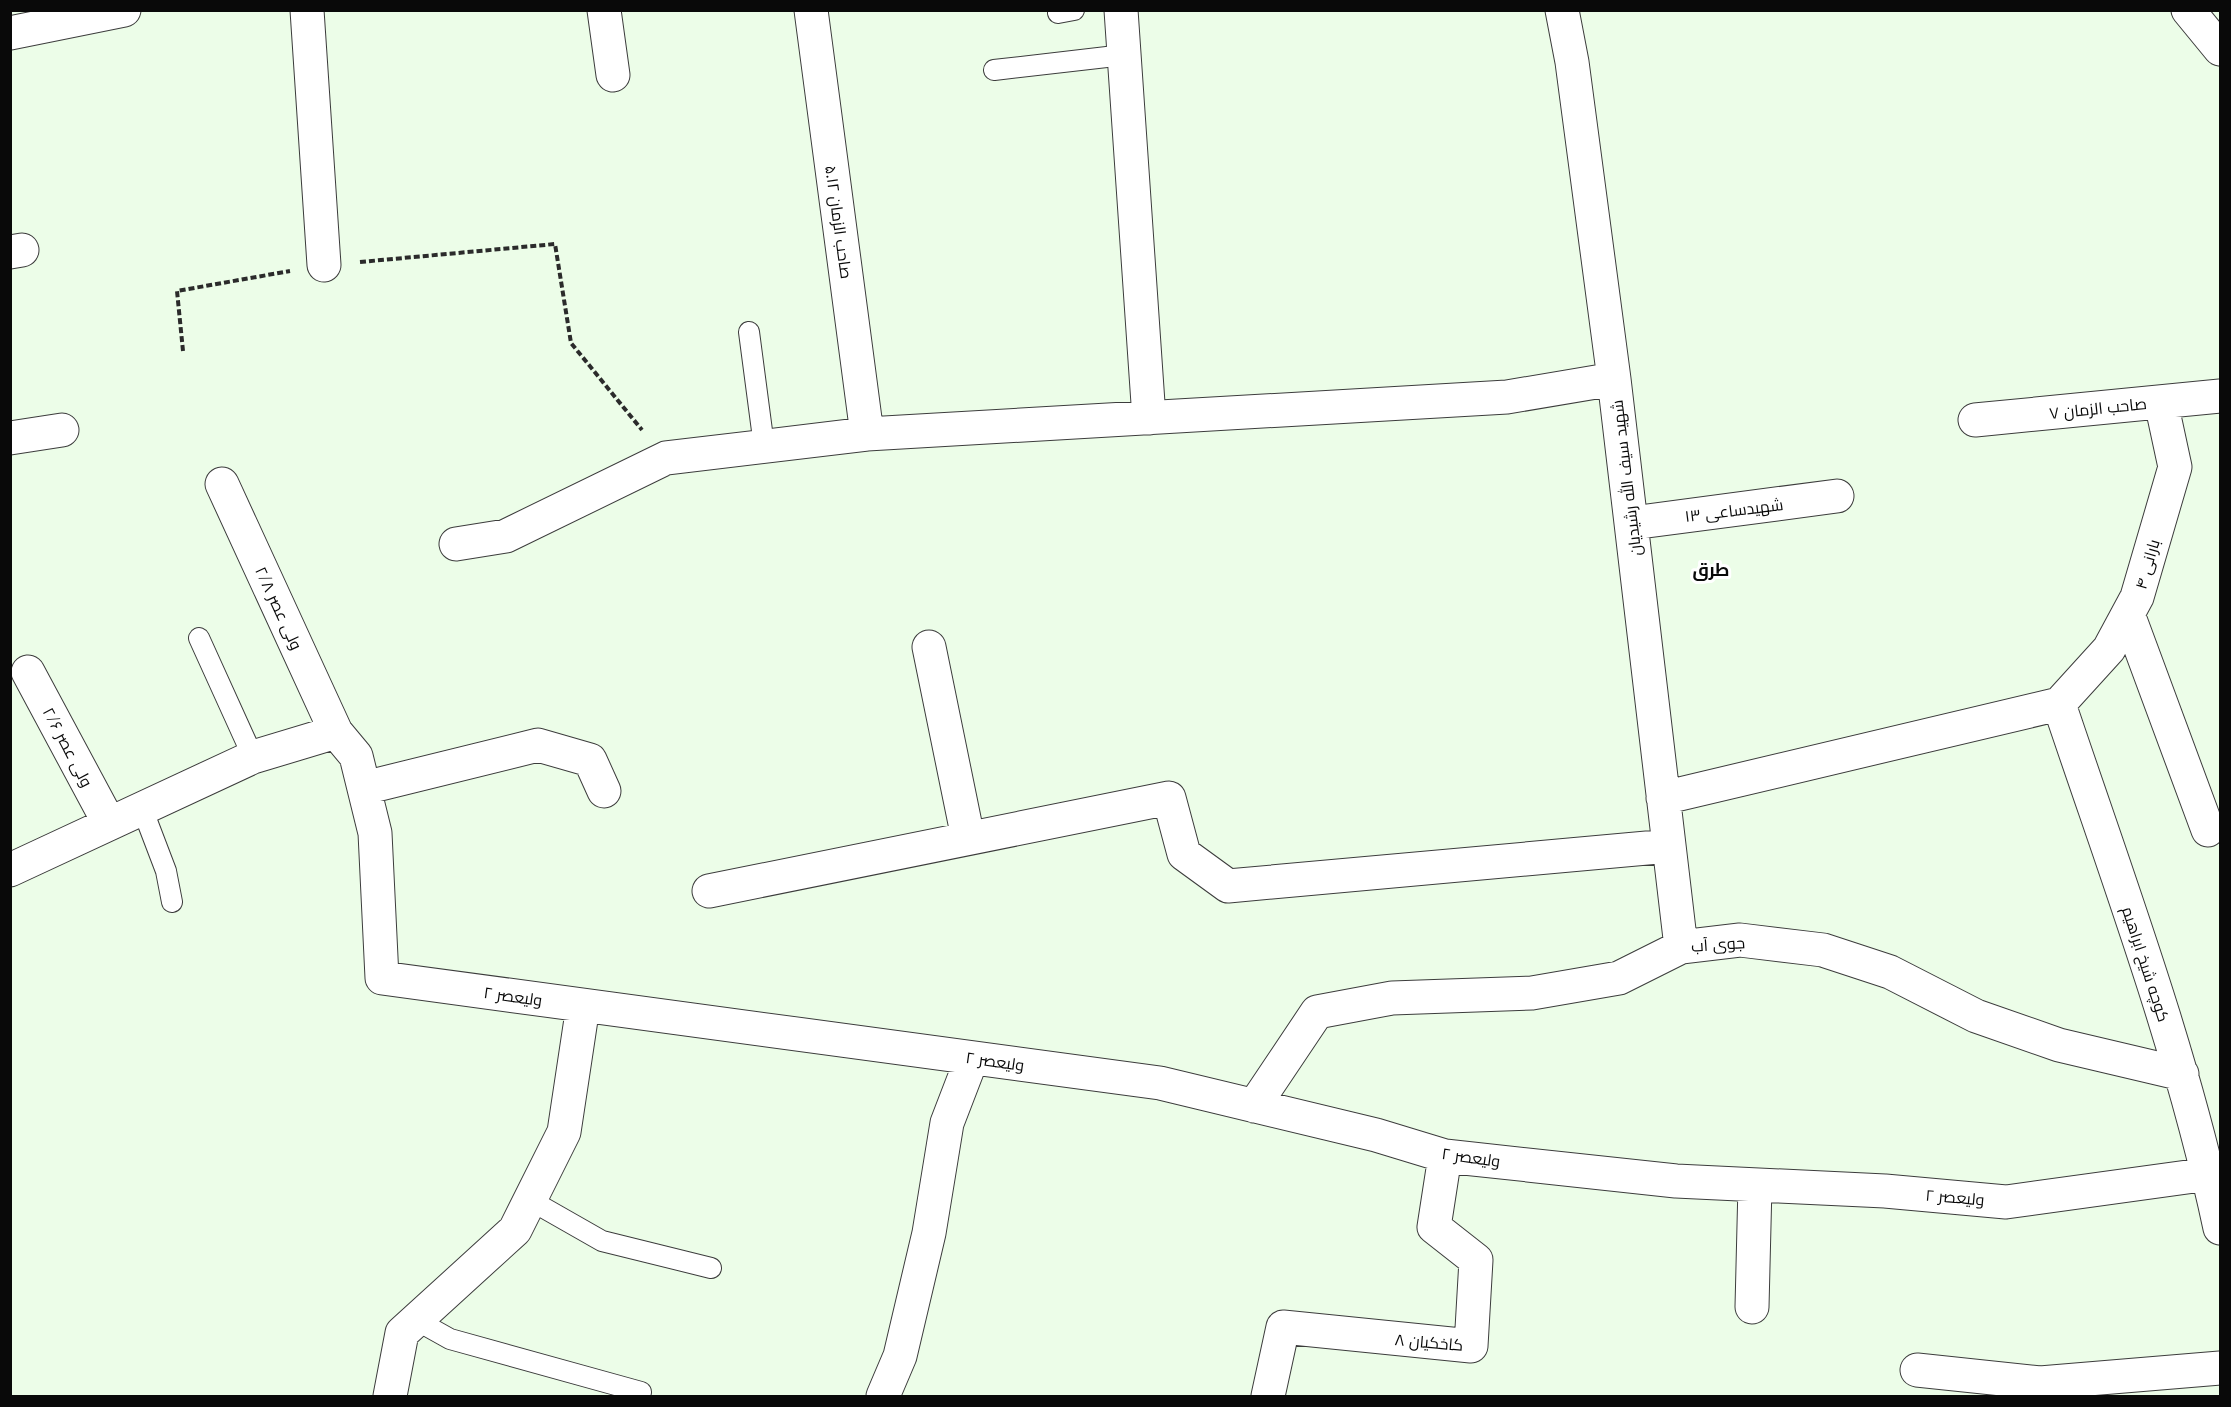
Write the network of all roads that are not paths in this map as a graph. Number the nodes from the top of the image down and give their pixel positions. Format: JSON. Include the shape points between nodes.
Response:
{"nodes":[{"id":1,"x":124,"y":10,"type":"edge"},
{"id":2,"x":307,"y":10,"type":"edge"},
{"id":3,"x":604,"y":10,"type":"edge"},
{"id":4,"x":811,"y":10,"type":"edge"},
{"id":5,"x":1120,"y":10,"type":"edge"},
{"id":6,"x":1562,"y":10,"type":"edge"},
{"id":7,"x":2188,"y":10,"type":"edge"},
{"id":8,"x":10,"y":33,"type":"edge"},
{"id":9,"x":2220,"y":49,"type":"edge"},
{"id":10,"x":1124,"y":55,"type":"junction"},
{"id":11,"x":994,"y":70,"type":"dead end"},
{"id":12,"x":613,"y":75,"type":"dead end"},
{"id":13,"x":324,"y":265,"type":"road end"},
{"id":14,"x":749,"y":332,"type":"dead end"},
{"id":15,"x":1614,"y":379,"type":"junction"},
{"id":16,"x":2220,"y":396,"type":"edge"},
{"id":17,"x":2161,"y":402,"type":"junction"},
{"id":18,"x":1149,"y":418,"type":"junction"},
{"id":19,"x":1975,"y":420,"type":"dead end"},
{"id":20,"x":62,"y":430,"type":"dead end"},
{"id":21,"x":867,"y":434,"type":"junction"},
{"id":22,"x":10,"y":438,"type":"edge"},
{"id":23,"x":764,"y":446,"type":"junction"},
{"id":24,"x":222,"y":484,"type":"dead end"},
{"id":25,"x":1837,"y":496,"type":"dead end"},
{"id":26,"x":1632,"y":523,"type":"junction"},
{"id":27,"x":456,"y":544,"type":"dead end"},
{"id":28,"x":2128,"y":614,"type":"junction"},
{"id":29,"x":200,"y":638,"type":"dead end"},
{"id":30,"x":929,"y":647,"type":"dead end"},
{"id":31,"x":28,"y":672,"type":"dead end"},
{"id":32,"x":2059,"y":704,"type":"junction"},
{"id":33,"x":336,"y":732,"type":"junction"},
{"id":34,"x":253,"y":757,"type":"junction"},
{"id":35,"x":364,"y":788,"type":"junction"},
{"id":36,"x":604,"y":791,"type":"dead end"},
{"id":37,"x":1663,"y":798,"type":"junction"},
{"id":38,"x":142,"y":808,"type":"junction"},
{"id":39,"x":109,"y":823,"type":"junction"},
{"id":40,"x":2208,"y":830,"type":"dead end"},
{"id":41,"x":968,"y":838,"type":"junction"},
{"id":42,"x":1669,"y":846,"type":"junction"},
{"id":43,"x":10,"y":870,"type":"edge"},
{"id":44,"x":709,"y":891,"type":"dead end"},
{"id":45,"x":172,"y":902,"type":"dead end"},
{"id":46,"x":1681,"y":946,"type":"junction"},
{"id":47,"x":583,"y":1006,"type":"junction"},
{"id":48,"x":972,"y":1058,"type":"junction"},
{"id":49,"x":2182,"y":1074,"type":"junction"},
{"id":50,"x":1254,"y":1106,"type":"junction"},
{"id":51,"x":1445,"y":1156,"type":"junction"},
{"id":52,"x":2215,"y":1171,"type":"edge"},
{"id":53,"x":1755,"y":1185,"type":"junction"},
{"id":54,"x":530,"y":1200,"type":"junction"},
{"id":55,"x":2220,"y":1228,"type":"edge"},
{"id":56,"x":711,"y":1268,"type":"dead end"},
{"id":57,"x":1752,"y":1307,"type":"dead end"},
{"id":58,"x":416,"y":1320,"type":"junction"},
{"id":59,"x":2220,"y":1368,"type":"edge"},
{"id":60,"x":1917,"y":1370,"type":"dead end"},
{"id":61,"x":2040,"y":1390,"type":"edge"},
{"id":62,"x":641,"y":1392,"type":"dead end"},
{"id":63,"x":390,"y":1396,"type":"edge"},
{"id":64,"x":883,"y":1396,"type":"edge"},
{"id":65,"x":1268,"y":1396,"type":"edge"}],
"edges":[{"from":1,"to":8,"type":"street"},
{"from":2,"to":13,"type":"street"},
{"from":3,"to":12,"type":"street"},
{"from":4,"to":21,"type":"street","name":"صاحب الزمان ۵.۱۲"},
{"from":5,"to":10,"type":"street"},
{"from":6,"to":15,"type":"street","name":"شهید سیف الله رشیدیان"},
{"from":7,"to":9,"type":"street"},
{"from":10,"to":11,"type":"lane"},
{"from":10,"to":18,"type":"street"},
{"from":14,"to":23,"type":"lane"},
{"from":15,"to":18,"type":"street","via":[[1507,397]]},
{"from":15,"to":26,"type":"street","name":"شهید سیف الله رشیدیان"},
{"from":16,"to":17,"type":"street","name":"صاحب الزمان ۷"},
{"from":17,"to":19,"type":"street","name":"صاحب الزمان ۷"},
{"from":17,"to":28,"type":"street","name":"بارانی ۴","via":[[2175,467],[2137,597]]},
{"from":18,"to":21,"type":"street"},
{"from":20,"to":22,"type":"street"},
{"from":21,"to":23,"type":"street"},
{"from":23,"to":27,"type":"street","via":[[666,458],[506,536]]},
{"from":24,"to":33,"type":"street","name":"ولی عصر ۲/۸"},
{"from":25,"to":26,"type":"street","name":"شهیدساعی ۱۳"},
{"from":26,"to":37,"type":"street","name":"شهید سیف الله رشیدیان"},
{"from":28,"to":32,"type":"street","name":"بارانی ۴","via":[[2109,649]]},
{"from":28,"to":40,"type":"street"},
{"from":29,"to":34,"type":"lane"},
{"from":30,"to":41,"type":"street"},
{"from":31,"to":39,"type":"street","name":"ولی عصر ۲/۶"},
{"from":32,"to":37,"type":"street"},
{"from":32,"to":49,"type":"street","name":"کوچه شیخ ابراهیم"},
{"from":33,"to":34,"type":"street"},
{"from":33,"to":35,"type":"street","name":"ولیعصر ۲","via":[[356,756]]},
{"from":34,"to":38,"type":"street"},
{"from":35,"to":36,"type":"street","via":[[538,745],[590,760]]},
{"from":35,"to":47,"type":"street","name":"ولیعصر ۲","via":[[375,833],[382,978]]},
{"from":37,"to":42,"type":"street","name":"شهید سیف الله رشیدیان"},
{"from":38,"to":39,"type":"street"},
{"from":38,"to":45,"type":"lane"},
{"from":39,"to":43,"type":"street"},
{"from":41,"to":42,"type":"street","via":[[1169,798],[1184,854],[1228,886]]},
{"from":41,"to":44,"type":"street"},
{"from":42,"to":46,"type":"street","name":"شهید سیف الله رشیدیان"},
{"from":46,"to":49,"type":"street","name":"جوی آب","via":[[1740,940],[1822,950],[1890,972],[1976,1017],[2049,1042]]},
{"from":46,"to":50,"type":"street","name":"جوی آب","via":[[1619,978],[1532,993],[1392,998],[1317,1012]]},
{"from":47,"to":48,"type":"street","name":"ولیعصر ۲"},
{"from":47,"to":54,"type":"street","via":[[564,1132]]},
{"from":48,"to":50,"type":"street","name":"ولیعصر ۲","via":[[1160,1083]]},
{"from":48,"to":64,"type":"street","via":[[947,1124],[929,1233],[900,1356]]},
{"from":49,"to":52,"type":"street","name":"کوچه شیخ ابراهیم"},
{"from":50,"to":51,"type":"street","name":"ولیعصر ۲"},
{"from":51,"to":53,"type":"street","name":"ولیعصر ۲","via":[[1676,1181]]},
{"from":51,"to":65,"type":"street","name":"کاخکیان ۸","via":[[1434,1227],[1476,1260],[1470,1346],[1283,1327]]},
{"from":52,"to":53,"type":"street","name":"ولیعصر ۲","via":[[2006,1202]]},
{"from":52,"to":55,"type":"street","name":"کوچه شیخ ابراهیم"},
{"from":53,"to":57,"type":"street"},
{"from":54,"to":56,"type":"lane","via":[[602,1241]]},
{"from":54,"to":58,"type":"street","via":[[514,1230]]},
{"from":58,"to":62,"type":"lane","via":[[450,1338]]},
{"from":58,"to":63,"type":"street","via":[[402,1333]]},
{"from":59,"to":61,"type":"street"},
{"from":60,"to":61,"type":"street"}]}
